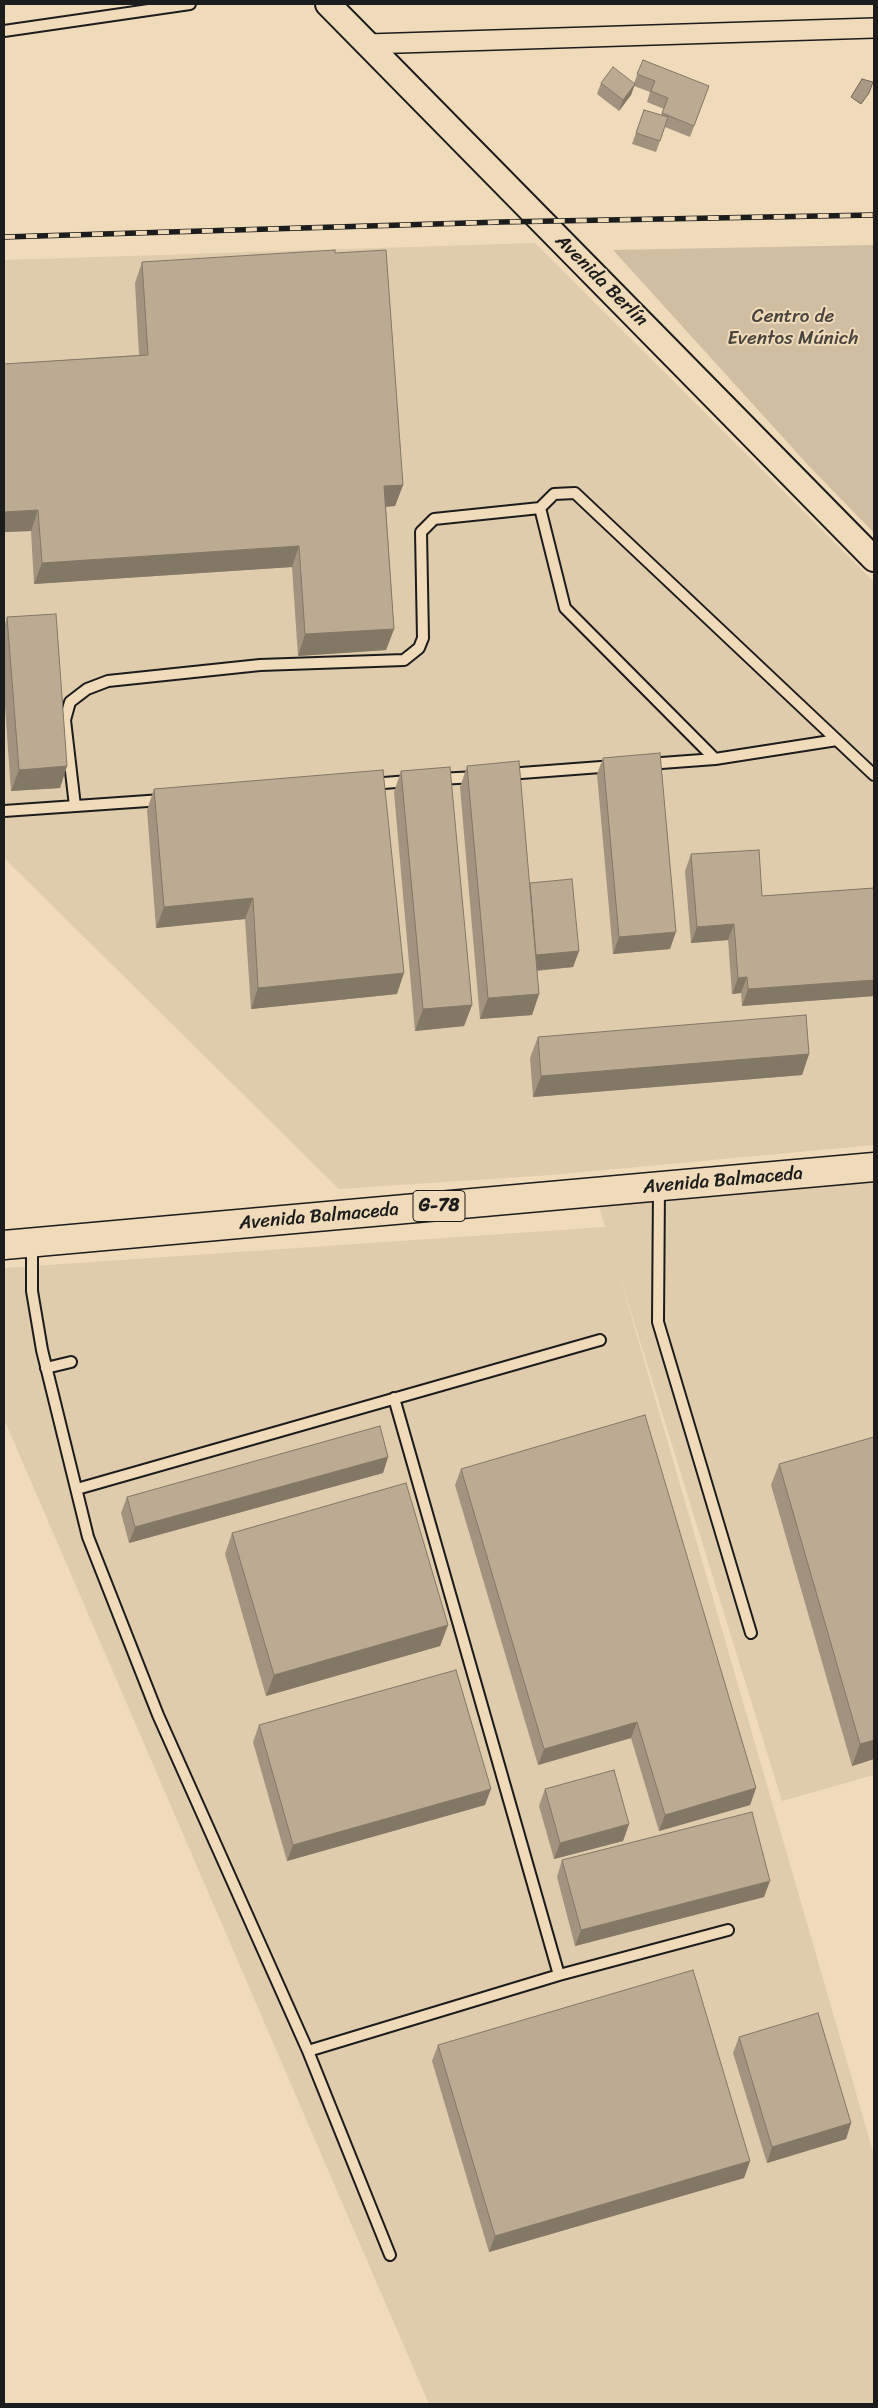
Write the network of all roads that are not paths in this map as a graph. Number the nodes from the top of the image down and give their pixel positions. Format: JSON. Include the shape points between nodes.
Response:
{"nodes":[{"id":1,"x":190,"y":4,"type":"edge"},
{"id":2,"x":328,"y":4,"type":"edge"},
{"id":3,"x":874,"y":28,"type":"edge"},
{"id":4,"x":4,"y":31,"type":"edge"},
{"id":5,"x":368,"y":44,"type":"junction"},
{"id":6,"x":540,"y":508,"type":"junction"},
{"id":7,"x":874,"y":559,"type":"edge"},
{"id":8,"x":837,"y":740,"type":"junction"},
{"id":9,"x":715,"y":759,"type":"junction"},
{"id":10,"x":874,"y":775,"type":"edge"},
{"id":11,"x":361,"y":785,"type":"edge"},
{"id":12,"x":174,"y":799,"type":"edge"},
{"id":13,"x":75,"y":806,"type":"junction"},
{"id":14,"x":4,"y":811,"type":"edge"},
{"id":15,"x":874,"y":1167,"type":"edge"},
{"id":16,"x":658,"y":1186,"type":"junction"},
{"id":17,"x":32,"y":1242,"type":"junction"},
{"id":18,"x":4,"y":1245,"type":"edge"},
{"id":19,"x":600,"y":1340,"type":"dead end"},
{"id":20,"x":71,"y":1362,"type":"dead end"},
{"id":21,"x":46,"y":1368,"type":"junction"},
{"id":22,"x":394,"y":1398,"type":"junction"},
{"id":23,"x":76,"y":1489,"type":"junction"},
{"id":24,"x":751,"y":1633,"type":"dead end"},
{"id":25,"x":728,"y":1930,"type":"dead end"},
{"id":26,"x":559,"y":1975,"type":"junction"},
{"id":27,"x":308,"y":2050,"type":"junction"},
{"id":28,"x":390,"y":2255,"type":"dead end"}],
"edges":[{"from":1,"to":4,"type":"lane"},
{"from":2,"to":5,"type":"street","name":"Avenida Berlín"},
{"from":3,"to":5,"type":"street"},
{"from":5,"to":7,"type":"street","name":"Avenida Berlín"},
{"from":6,"to":8,"type":"lane","via":[[554,494],[575,493]]},
{"from":6,"to":9,"type":"lane","via":[[565,608]]},
{"from":6,"to":13,"type":"lane","via":[[434,519],[421,532],[423,638],[419,648],[404,660],[260,665],[108,681],[86,689],[70,702],[65,720]]},
{"from":8,"to":9,"type":"lane"},
{"from":8,"to":10,"type":"lane"},
{"from":9,"to":11,"type":"lane"},
{"from":12,"to":13,"type":"lane"},
{"from":13,"to":14,"type":"lane"},
{"from":15,"to":16,"type":"main road","name":"Avenida Balmaceda","number":"G-78"},
{"from":16,"to":17,"type":"main road","name":"Avenida Balmaceda","number":"G-78"},
{"from":16,"to":24,"type":"lane","via":[[658,1322]]},
{"from":17,"to":18,"type":"main road","name":"Avenida Balmaceda","number":"G-78"},
{"from":17,"to":21,"type":"lane","via":[[32,1291]]},
{"from":19,"to":22,"type":"lane"},
{"from":20,"to":21,"type":"lane"},
{"from":21,"to":23,"type":"lane"},
{"from":22,"to":23,"type":"lane"},
{"from":22,"to":26,"type":"lane"},
{"from":23,"to":27,"type":"lane","via":[[88,1536],[158,1715]]},
{"from":25,"to":26,"type":"lane"},
{"from":26,"to":27,"type":"lane"},
{"from":27,"to":28,"type":"lane"}]}
